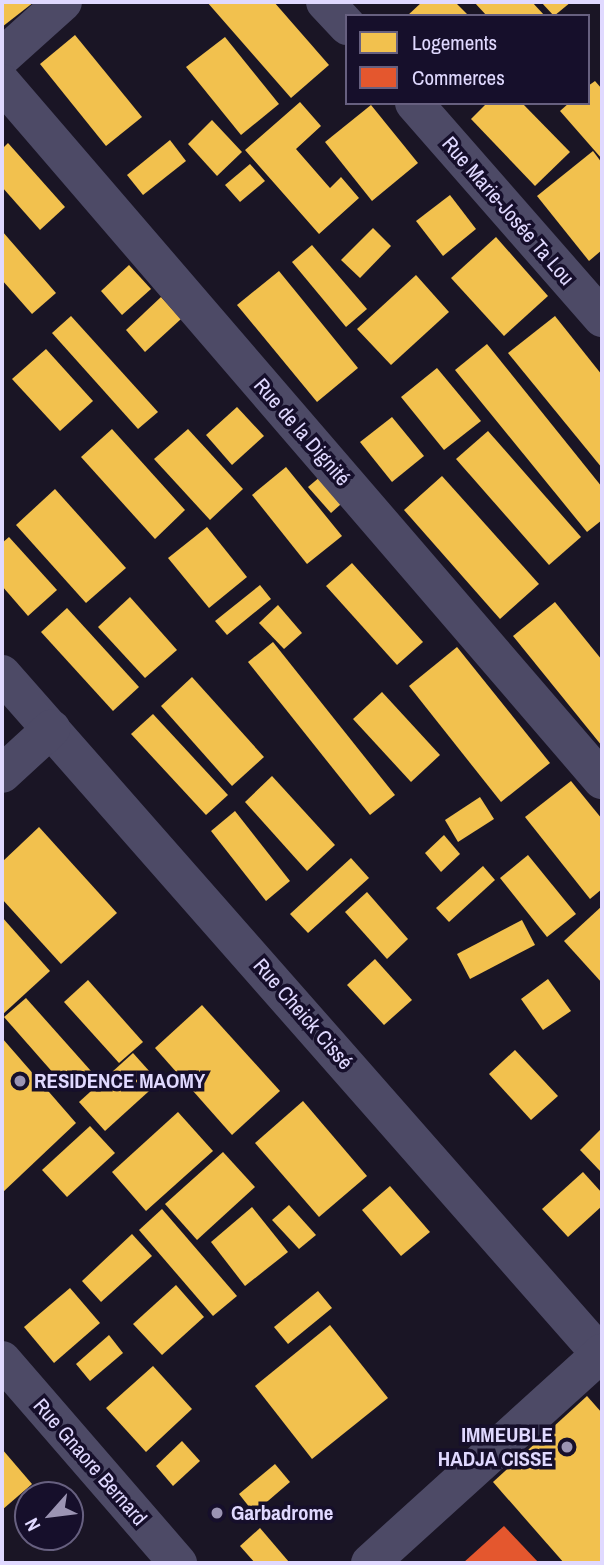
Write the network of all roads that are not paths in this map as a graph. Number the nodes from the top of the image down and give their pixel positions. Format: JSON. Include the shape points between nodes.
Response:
{"nodes":[{"id":1,"x":63,"y":2,"type":"edge"},
{"id":2,"x":326,"y":2,"type":"edge"},
{"id":3,"x":345,"y":24,"type":"edge"},
{"id":4,"x":2,"y":57,"type":"edge"},
{"id":5,"x":2,"y":83,"type":"edge"},
{"id":6,"x":416,"y":105,"type":"edge"},
{"id":7,"x":602,"y":318,"type":"edge"},
{"id":8,"x":2,"y":674,"type":"edge"},
{"id":9,"x":51,"y":729,"type":"junction"},
{"id":10,"x":2,"y":774,"type":"edge"},
{"id":11,"x":602,"y":780,"type":"edge"},
{"id":12,"x":602,"y":1354,"type":"edge"},
{"id":13,"x":2,"y":1360,"type":"edge"},
{"id":14,"x":178,"y":1563,"type":"edge"},
{"id":15,"x":370,"y":1563,"type":"edge"}],
"edges":[{"from":1,"to":4,"type":"street"},
{"from":2,"to":3,"type":"street"},
{"from":5,"to":11,"type":"street","name":"Rue de la Dignité"},
{"from":6,"to":7,"type":"street","name":"Rue Marie-Josée Ta Lou"},
{"from":8,"to":9,"type":"street","name":"Rue Cheick Cissé"},
{"from":9,"to":10,"type":"street"},
{"from":9,"to":12,"type":"street","name":"Rue Cheick Cissé"},
{"from":12,"to":15,"type":"street"},
{"from":13,"to":14,"type":"street","name":"Rue Gnaore Bernard"}]}
